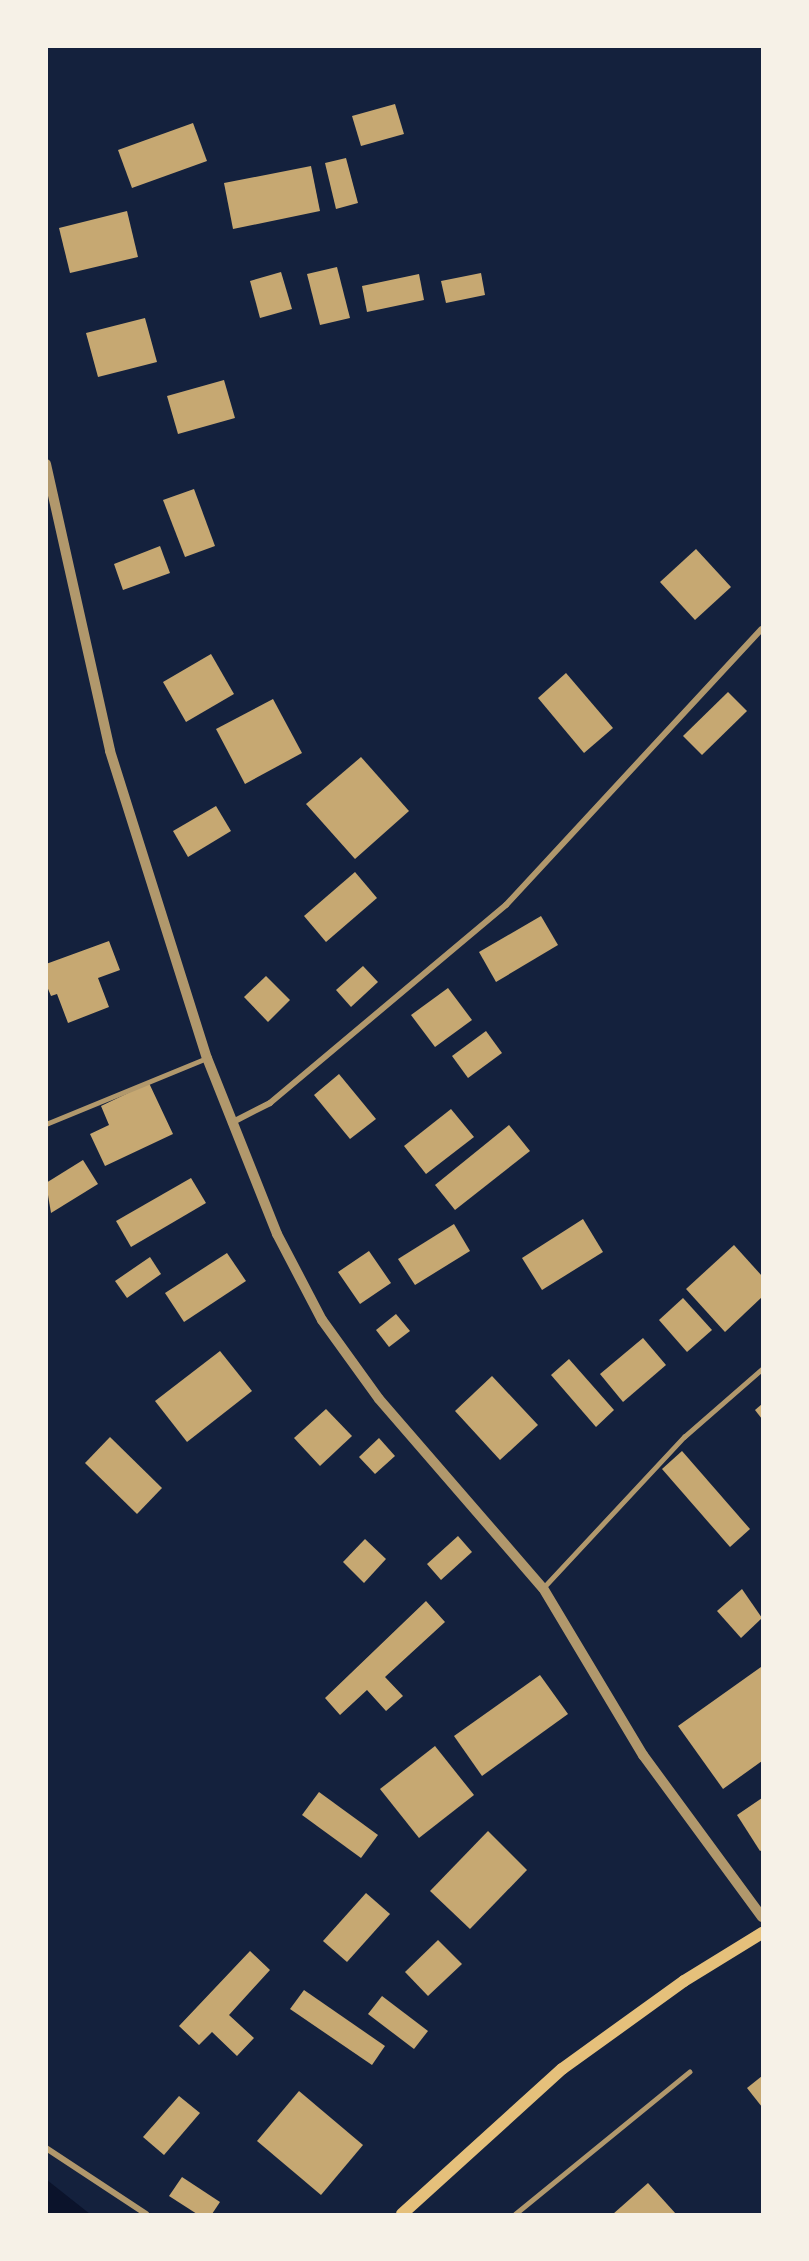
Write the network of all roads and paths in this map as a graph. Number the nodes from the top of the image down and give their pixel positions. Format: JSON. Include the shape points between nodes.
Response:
{"nodes":[{"id":1,"x":46,"y":464,"type":"edge"},
{"id":2,"x":762,"y":629,"type":"edge"},
{"id":3,"x":207,"y":1058,"type":"junction"},
{"id":4,"x":231,"y":1123,"type":"junction"},
{"id":5,"x":46,"y":1124,"type":"edge"},
{"id":6,"x":762,"y":1369,"type":"edge"},
{"id":7,"x":543,"y":1588,"type":"junction"},
{"id":8,"x":762,"y":1917,"type":"edge"},
{"id":9,"x":762,"y":1933,"type":"edge"},
{"id":10,"x":689,"y":2072,"type":"dead end"},
{"id":11,"x":46,"y":2148,"type":"edge"},
{"id":12,"x":146,"y":2214,"type":"edge"},
{"id":13,"x":402,"y":2214,"type":"edge"},
{"id":14,"x":515,"y":2214,"type":"edge"}],
"edges":[{"from":1,"to":3,"type":"street","via":[[110,751]]},
{"from":2,"to":4,"type":"street","via":[[506,905],[270,1102]]},
{"from":3,"to":4,"type":"street"},
{"from":3,"to":5,"type":"lane"},
{"from":4,"to":7,"type":"street","via":[[277,1234],[322,1320],[379,1399]]},
{"from":6,"to":7,"type":"lane","via":[[684,1437]]},
{"from":7,"to":8,"type":"street","via":[[643,1755]]},
{"from":9,"to":13,"type":"main road","via":[[684,1980],[562,2069]]},
{"from":10,"to":14,"type":"lane"},
{"from":11,"to":12,"type":"street"}]}
